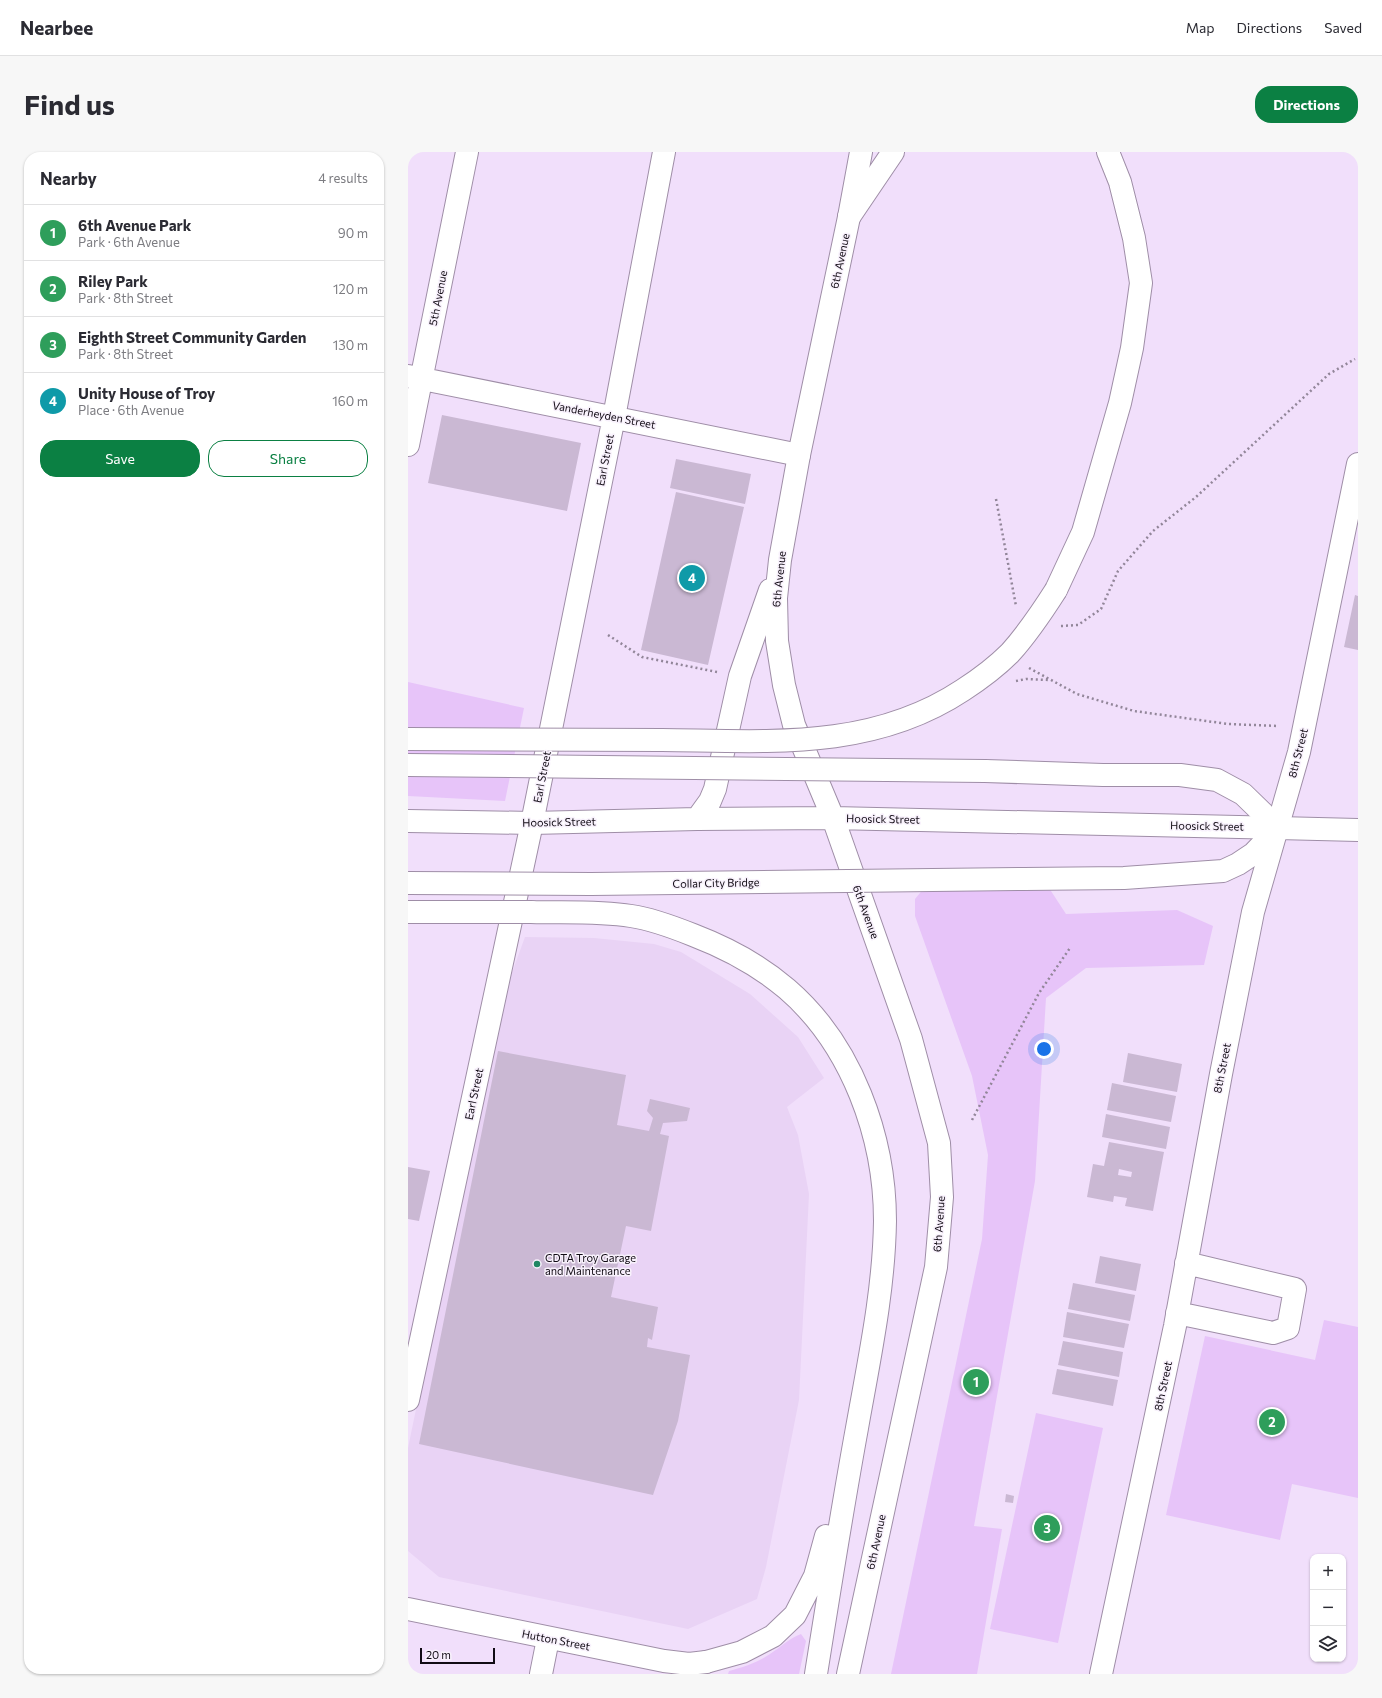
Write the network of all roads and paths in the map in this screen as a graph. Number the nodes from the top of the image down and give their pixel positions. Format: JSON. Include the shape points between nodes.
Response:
{"nodes":[{"id":1,"x":467,"y":152,"type":"edge"},
{"id":2,"x":664,"y":152,"type":"edge"},
{"id":3,"x":861,"y":152,"type":"edge"},
{"id":4,"x":893,"y":152,"type":"edge"},
{"id":5,"x":1094,"y":152,"type":"edge"},
{"id":6,"x":1108,"y":152,"type":"edge"},
{"id":7,"x":1120,"y":182,"type":"junction"},
{"id":8,"x":850,"y":217,"type":"junction"},
{"id":9,"x":1355,"y":359,"type":"dead end"},
{"id":10,"x":415,"y":377,"type":"edge"},
{"id":11,"x":614,"y":417,"type":"junction"},
{"id":12,"x":408,"y":445,"type":"edge"},
{"id":13,"x":799,"y":454,"type":"junction"},
{"id":14,"x":1358,"y":464,"type":"edge"},
{"id":15,"x":996,"y":499,"type":"dead end"},
{"id":16,"x":780,"y":560,"type":"junction"},
{"id":17,"x":1018,"y":613,"type":"dead end"},
{"id":18,"x":1056,"y":626,"type":"dead end"},
{"id":19,"x":608,"y":635,"type":"dead end"},
{"id":20,"x":1027,"y":661,"type":"dead end"},
{"id":21,"x":740,"y":676,"type":"junction"},
{"id":22,"x":1280,"y":726,"type":"dead end"},
{"id":23,"x":408,"y":739,"type":"edge"},
{"id":24,"x":408,"y":765,"type":"edge"},
{"id":25,"x":833,"y":818,"type":"junction"},
{"id":26,"x":697,"y":819,"type":"junction"},
{"id":27,"x":408,"y":821,"type":"edge"},
{"id":28,"x":532,"y":822,"type":"junction"},
{"id":29,"x":1278,"y":828,"type":"junction"},
{"id":30,"x":1358,"y":830,"type":"edge"},
{"id":31,"x":408,"y":883,"type":"edge"},
{"id":32,"x":408,"y":912,"type":"edge"},
{"id":33,"x":1070,"y":948,"type":"dead end"},
{"id":34,"x":972,"y":1120,"type":"dead end"},
{"id":35,"x":1186,"y":1264,"type":"junction"},
{"id":36,"x":1177,"y":1313,"type":"junction"},
{"id":37,"x":408,"y":1400,"type":"edge"},
{"id":38,"x":856,"y":1429,"type":"junction"},
{"id":39,"x":408,"y":1609,"type":"edge"},
{"id":40,"x":548,"y":1638,"type":"junction"},
{"id":41,"x":708,"y":1668,"type":"edge"},
{"id":42,"x":541,"y":1674,"type":"edge"},
{"id":43,"x":816,"y":1674,"type":"edge"},
{"id":44,"x":848,"y":1674,"type":"edge"},
{"id":45,"x":1101,"y":1674,"type":"edge"}],
"edges":[{"from":1,"to":10,"type":"main road","name":"5th Avenue"},
{"from":2,"to":11,"type":"main road","name":"Earl Street"},
{"from":3,"to":8,"type":"main road","name":"6th Avenue"},
{"from":4,"to":8,"type":"main road"},
{"from":5,"to":7,"type":"main road"},
{"from":6,"to":7,"type":"main road"},
{"from":7,"to":23,"type":"main road","bridge":true,"via":[[1134,238],[1141,283],[1132,348],[1120,403],[1082,532],[1056,590],[1034,624],[1009,654],[981,679],[946,702],[910,719],[830,737],[788,741]]},
{"from":8,"to":13,"type":"main road","name":"6th Avenue"},
{"from":9,"to":18,"type":"path","via":[[1329,374],[1196,497],[1153,531],[1118,571],[1101,609],[1078,625]]},
{"from":10,"to":11,"type":"main road","name":"Vanderheyden Street"},
{"from":10,"to":12,"type":"main road","name":"5th Avenue"},
{"from":11,"to":13,"type":"main road","name":"Vanderheyden Street"},
{"from":11,"to":28,"type":"main road","name":"Earl Street"},
{"from":13,"to":16,"type":"main road","name":"6th Avenue"},
{"from":14,"to":29,"type":"main road","name":"8th Street","via":[[1303,734]]},
{"from":15,"to":17,"type":"path"},
{"from":16,"to":21,"type":"main road"},
{"from":16,"to":25,"type":"main road","name":"6th Avenue","via":[[776,613],[777,641],[784,685],[802,748]]},
{"from":19,"to":21,"type":"path","via":[[642,657]]},
{"from":20,"to":22,"type":"path","via":[[1028,668],[1077,694],[1134,711],[1228,724]]},
{"from":21,"to":26,"type":"main road","via":[[715,789]]},
{"from":24,"to":29,"type":"main road","bridge":true,"via":[[1180,775],[1217,780],[1243,794]]},
{"from":25,"to":26,"type":"main road","name":"Hoosick Street"},
{"from":25,"to":29,"type":"main road","name":"Hoosick Street"},
{"from":25,"to":44,"type":"main road","name":"6th Avenue","via":[[912,1039],[939,1143],[942,1197],[936,1267]]},
{"from":26,"to":28,"type":"main road","name":"Hoosick Street"},
{"from":27,"to":28,"type":"main road","name":"Hoosick Street"},
{"from":28,"to":37,"type":"main road","name":"Earl Street"},
{"from":29,"to":30,"type":"main road","name":"Hoosick Street"},
{"from":29,"to":31,"type":"main road","name":"Collar City Bridge","bridge":true,"via":[[1253,854],[1223,871],[1124,878],[591,884]]},
{"from":29,"to":35,"type":"main road","name":"8th Street","via":[[1253,912]]},
{"from":32,"to":38,"type":"main road","bridge":true,"via":[[609,914],[633,916],[673,927],[735,953],[787,989],[828,1034],[849,1069],[866,1107],[877,1147],[883,1184],[885,1221],[876,1316]]},
{"from":33,"to":34,"type":"path","via":[[1040,993]]},
{"from":35,"to":36,"type":"main road","name":"8th Street"},
{"from":35,"to":36,"type":"main road","via":[[1296,1289],[1288,1328],[1273,1333]]},
{"from":36,"to":45,"type":"main road","name":"8th Street"},
{"from":38,"to":41,"type":"main road","name":"Hutton Street","via":[[815,1576],[795,1615],[773,1636]]},
{"from":38,"to":43,"type":"main road"},
{"from":39,"to":40,"type":"main road","name":"Hutton Street"},
{"from":40,"to":41,"type":"main road","name":"Hutton Street"},
{"from":40,"to":42,"type":"main road"}]}
